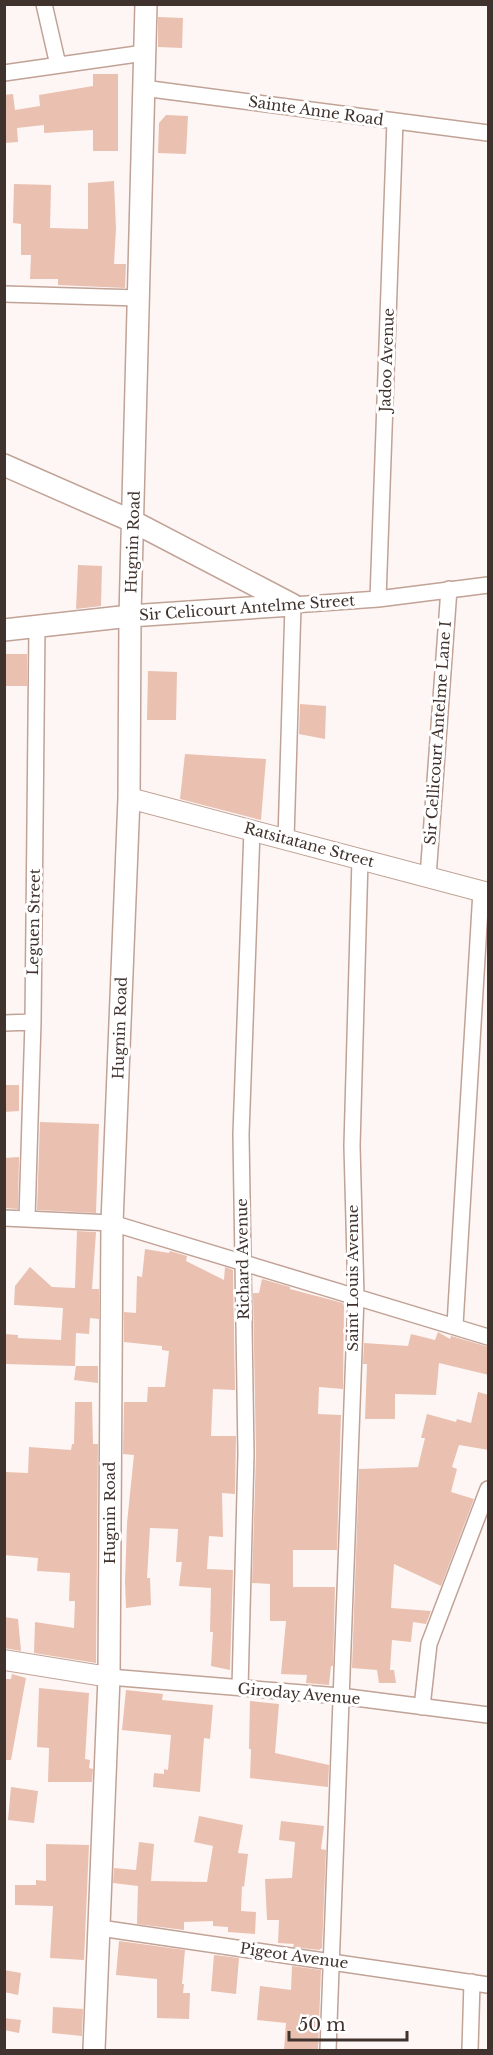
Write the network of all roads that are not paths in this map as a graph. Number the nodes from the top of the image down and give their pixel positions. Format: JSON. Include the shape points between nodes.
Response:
{"nodes":[{"id":1,"x":44,"y":4,"type":"edge"},
{"id":2,"x":146,"y":4,"type":"edge"},
{"id":3,"x":144,"y":53,"type":"junction"},
{"id":4,"x":58,"y":65,"type":"junction"},
{"id":5,"x":4,"y":74,"type":"edge"},
{"id":6,"x":143,"y":88,"type":"junction"},
{"id":7,"x":395,"y":121,"type":"junction"},
{"id":8,"x":489,"y":133,"type":"edge"},
{"id":9,"x":4,"y":294,"type":"edge"},
{"id":10,"x":139,"y":298,"type":"junction"},
{"id":11,"x":4,"y":465,"type":"edge"},
{"id":12,"x":134,"y":522,"type":"junction"},
{"id":13,"x":489,"y":585,"type":"edge"},
{"id":14,"x":448,"y":589,"type":"junction"},
{"id":15,"x":378,"y":599,"type":"junction"},
{"id":16,"x":293,"y":605,"type":"junction"},
{"id":17,"x":130,"y":616,"type":"junction"},
{"id":18,"x":37,"y":626,"type":"junction"},
{"id":19,"x":4,"y":630,"type":"edge"},
{"id":20,"x":129,"y":798,"type":"junction"},
{"id":21,"x":252,"y":830,"type":"junction"},
{"id":22,"x":286,"y":839,"type":"junction"},
{"id":23,"x":360,"y":859,"type":"junction"},
{"id":24,"x":428,"y":877,"type":"junction"},
{"id":25,"x":485,"y":892,"type":"edge"},
{"id":26,"x":33,"y":1022,"type":"junction"},
{"id":27,"x":4,"y":1023,"type":"edge"},
{"id":28,"x":4,"y":1218,"type":"edge"},
{"id":29,"x":27,"y":1218,"type":"junction"},
{"id":30,"x":112,"y":1223,"type":"junction"},
{"id":31,"x":244,"y":1262,"type":"junction"},
{"id":32,"x":356,"y":1297,"type":"junction"},
{"id":33,"x":455,"y":1325,"type":"junction"},
{"id":34,"x":489,"y":1337,"type":"edge"},
{"id":35,"x":489,"y":1489,"type":"edge"},
{"id":36,"x":4,"y":1660,"type":"edge"},
{"id":37,"x":109,"y":1677,"type":"junction"},
{"id":38,"x":240,"y":1688,"type":"junction"},
{"id":39,"x":340,"y":1696,"type":"junction"},
{"id":40,"x":422,"y":1707,"type":"junction"},
{"id":41,"x":489,"y":1715,"type":"edge"},
{"id":42,"x":100,"y":1928,"type":"junction"},
{"id":43,"x":331,"y":1961,"type":"junction"},
{"id":44,"x":472,"y":1982,"type":"junction"},
{"id":45,"x":489,"y":1985,"type":"edge"},
{"id":46,"x":94,"y":2050,"type":"edge"},
{"id":47,"x":328,"y":2050,"type":"edge"},
{"id":48,"x":470,"y":2050,"type":"edge"}],
"edges":[{"from":1,"to":4,"type":"street"},
{"from":2,"to":3,"type":"main road","name":"Hugnin Road"},
{"from":3,"to":4,"type":"street"},
{"from":3,"to":6,"type":"main road","name":"Hugnin Road"},
{"from":4,"to":5,"type":"street"},
{"from":6,"to":7,"type":"street","name":"Sainte Anne Road"},
{"from":6,"to":10,"type":"main road","name":"Hugnin Road"},
{"from":7,"to":8,"type":"street","name":"Sainte Anne Road"},
{"from":7,"to":15,"type":"street","name":"Jadoo Avenue"},
{"from":9,"to":10,"type":"street"},
{"from":10,"to":12,"type":"main road","name":"Hugnin Road"},
{"from":11,"to":12,"type":"main road"},
{"from":12,"to":16,"type":"main road"},
{"from":12,"to":17,"type":"main road","name":"Hugnin Road"},
{"from":13,"to":14,"type":"street","name":"Sir Celicourt Antelme Street"},
{"from":14,"to":15,"type":"street","name":"Sir Celicourt Antelme Street"},
{"from":14,"to":24,"type":"street","name":"Sir Cellicourt Antelme Lane I"},
{"from":15,"to":16,"type":"street","name":"Sir Celicourt Antelme Street"},
{"from":16,"to":17,"type":"main road","name":"Sir Celicourt Antelme Street"},
{"from":16,"to":22,"type":"street"},
{"from":17,"to":18,"type":"main road","name":"Sir Celicourt Antelme Street"},
{"from":17,"to":20,"type":"main road","name":"Hugnin Road"},
{"from":18,"to":19,"type":"main road","name":"Sir Celicourt Antelme Street"},
{"from":18,"to":26,"type":"street","name":"Leguen Street"},
{"from":20,"to":21,"type":"street","name":"Ratsitatane Street"},
{"from":20,"to":30,"type":"main road","name":"Hugnin Road"},
{"from":21,"to":22,"type":"street","name":"Ratsitatane Street"},
{"from":21,"to":31,"type":"street","name":"Richard Avenue","via":[[241,1134]]},
{"from":22,"to":23,"type":"street","name":"Ratsitatane Street"},
{"from":23,"to":24,"type":"street","name":"Ratsitatane Street"},
{"from":23,"to":32,"type":"street","name":"Saint Louis Avenue","via":[[352,1146]]},
{"from":24,"to":25,"type":"street","name":"Ratsitatane Street"},
{"from":25,"to":33,"type":"street"},
{"from":26,"to":27,"type":"street"},
{"from":26,"to":29,"type":"street","name":"Leguen Street"},
{"from":28,"to":29,"type":"street"},
{"from":29,"to":30,"type":"street"},
{"from":30,"to":31,"type":"street"},
{"from":30,"to":37,"type":"main road","name":"Hugnin Road"},
{"from":31,"to":32,"type":"street"},
{"from":31,"to":38,"type":"street","name":"Richard Avenue","via":[[246,1454]]},
{"from":32,"to":33,"type":"street"},
{"from":32,"to":39,"type":"street","name":"Saint Louis Avenue"},
{"from":33,"to":34,"type":"street"},
{"from":35,"to":40,"type":"street","via":[[429,1644]]},
{"from":36,"to":37,"type":"street"},
{"from":37,"to":38,"type":"street","name":"Giroday Avenue"},
{"from":37,"to":42,"type":"main road","name":"Hugnin Road"},
{"from":38,"to":39,"type":"street","name":"Giroday Avenue"},
{"from":39,"to":40,"type":"street","name":"Giroday Avenue"},
{"from":39,"to":43,"type":"street","name":"Saint Louis Avenue"},
{"from":40,"to":41,"type":"street","name":"Giroday Avenue"},
{"from":42,"to":43,"type":"street","name":"Pigeot Avenue"},
{"from":42,"to":46,"type":"main road","name":"Hugnin Road"},
{"from":43,"to":44,"type":"street","name":"Pigeot Avenue"},
{"from":43,"to":47,"type":"street","name":"Saint Louis Avenue"},
{"from":44,"to":45,"type":"street","name":"Pigeot Avenue"},
{"from":44,"to":48,"type":"street"}]}
